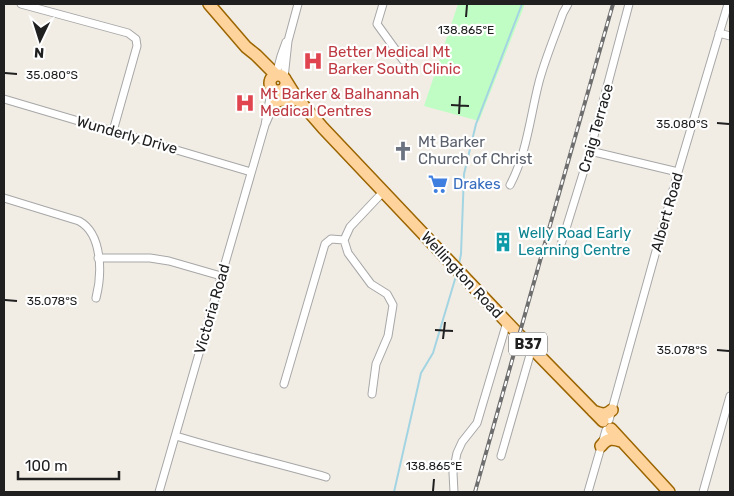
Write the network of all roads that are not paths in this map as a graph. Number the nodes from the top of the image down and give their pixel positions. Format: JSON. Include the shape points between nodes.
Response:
{"nodes":[{"id":1,"x":21,"y":4,"type":"edge"},
{"id":2,"x":209,"y":4,"type":"edge"},
{"id":3,"x":298,"y":4,"type":"edge"},
{"id":4,"x":383,"y":4,"type":"edge"},
{"id":5,"x":568,"y":4,"type":"edge"},
{"id":6,"x":629,"y":4,"type":"edge"},
{"id":7,"x":728,"y":4,"type":"edge"},
{"id":8,"x":719,"y":33,"type":"junction"},
{"id":9,"x":730,"y":36,"type":"edge"},
{"id":10,"x":288,"y":41,"type":"junction"},
{"id":11,"x":246,"y":47,"type":"junction"},
{"id":12,"x":403,"y":60,"type":"dead end"},
{"id":13,"x":278,"y":80,"type":"junction"},
{"id":14,"x":4,"y":99,"type":"edge"},
{"id":15,"x":292,"y":101,"type":"junction"},
{"id":16,"x":276,"y":102,"type":"junction"},
{"id":17,"x":265,"y":125,"type":"junction"},
{"id":18,"x":323,"y":128,"type":"junction"},
{"id":19,"x":113,"y":131,"type":"junction"},
{"id":20,"x":590,"y":152,"type":"junction"},
{"id":21,"x":251,"y":172,"type":"junction"},
{"id":22,"x":678,"y":172,"type":"junction"},
{"id":23,"x":510,"y":185,"type":"dead end"},
{"id":24,"x":384,"y":192,"type":"junction"},
{"id":25,"x":4,"y":198,"type":"edge"},
{"id":26,"x":344,"y":240,"type":"junction"},
{"id":27,"x":559,"y":251,"type":"dead end"},
{"id":28,"x":98,"y":258,"type":"junction"},
{"id":29,"x":222,"y":276,"type":"junction"},
{"id":30,"x":96,"y":298,"type":"dead end"},
{"id":31,"x":507,"y":322,"type":"junction"},
{"id":32,"x":532,"y":348,"type":"junction"},
{"id":33,"x":284,"y":384,"type":"dead end"},
{"id":34,"x":372,"y":394,"type":"dead end"},
{"id":35,"x":730,"y":396,"type":"edge"},
{"id":36,"x":608,"y":422,"type":"junction"},
{"id":37,"x":176,"y":436,"type":"junction"},
{"id":38,"x":622,"y":441,"type":"junction"},
{"id":39,"x":601,"y":446,"type":"junction"},
{"id":40,"x":501,"y":456,"type":"dead end"},
{"id":41,"x":326,"y":477,"type":"dead end"},
{"id":42,"x":159,"y":492,"type":"edge"},
{"id":43,"x":454,"y":492,"type":"edge"},
{"id":44,"x":588,"y":492,"type":"edge"},
{"id":45,"x":668,"y":492,"type":"edge"},
{"id":46,"x":703,"y":492,"type":"edge"}],
"edges":[{"from":1,"to":19,"type":"street","via":[[128,33],[136,39],[137,46]]},
{"from":2,"to":11,"type":"main road","name":"Wellington Road","number":"B37"},
{"from":3,"to":10,"type":"street","name":"Victoria Road"},
{"from":4,"to":12,"type":"street","via":[[378,24]]},
{"from":5,"to":23,"type":"street","via":[[539,80],[518,169]]},
{"from":6,"to":20,"type":"street","name":"Craig Terrace"},
{"from":7,"to":8,"type":"street","name":"Albert Road"},
{"from":8,"to":9,"type":"street"},
{"from":8,"to":22,"type":"street","name":"Albert Road"},
{"from":10,"to":13,"type":"street","name":"Victoria Road"},
{"from":10,"to":13,"type":"street","name":"Victoria Road","via":[[284,45]]},
{"from":11,"to":13,"type":"main road","name":"Wellington Road","number":"B37"},
{"from":11,"to":13,"type":"main road","name":"Wellington Road","number":"B37","via":[[271,66]]},
{"from":13,"to":15,"type":"main road","name":"Wellington Road","number":"B37"},
{"from":13,"to":16,"type":"street","name":"Victoria Road"},
{"from":13,"to":17,"type":"street","name":"Victoria Road","via":[[265,115]]},
{"from":13,"to":18,"type":"main road","name":"Wellington Road","number":"B37"},
{"from":14,"to":19,"type":"street","name":"Wunderly Drive"},
{"from":15,"to":16,"type":"main road"},
{"from":15,"to":18,"type":"main road","name":"Wellington Road","number":"B37"},
{"from":16,"to":17,"type":"street","name":"Victoria Road"},
{"from":17,"to":21,"type":"street","name":"Victoria Road"},
{"from":18,"to":24,"type":"main road","name":"Wellington Road","number":"B37"},
{"from":19,"to":21,"type":"street","name":"Wunderly Drive"},
{"from":20,"to":22,"type":"street"},
{"from":20,"to":27,"type":"street","name":"Craig Terrace"},
{"from":21,"to":29,"type":"street","name":"Victoria Road"},
{"from":22,"to":36,"type":"street","name":"Albert Road"},
{"from":24,"to":26,"type":"street","via":[[350,227]]},
{"from":24,"to":31,"type":"main road","name":"Wellington Road","number":"B37"},
{"from":25,"to":28,"type":"street","via":[[84,224],[95,238]]},
{"from":26,"to":33,"type":"street","via":[[331,239],[325,244]]},
{"from":26,"to":34,"type":"street","via":[[348,253],[371,284],[387,294],[393,305],[388,336],[376,364]]},
{"from":28,"to":29,"type":"street","via":[[150,258]]},
{"from":28,"to":30,"type":"street"},
{"from":29,"to":37,"type":"street","name":"Victoria Road"},
{"from":31,"to":32,"type":"main road","name":"Wellington Road","number":"B37"},
{"from":31,"to":43,"type":"street","via":[[477,423],[462,442],[454,462]]},
{"from":32,"to":36,"type":"main road","name":"Wellington Road","number":"B37","via":[[593,411]]},
{"from":32,"to":40,"type":"street"},
{"from":35,"to":46,"type":"street"},
{"from":36,"to":38,"type":"main road","name":"Wellington Road","number":"B37"},
{"from":36,"to":39,"type":"street","name":"Albert Road"},
{"from":37,"to":41,"type":"street"},
{"from":37,"to":42,"type":"street","name":"Victoria Road"},
{"from":38,"to":39,"type":"main road","via":[[610,438]]},
{"from":38,"to":45,"type":"main road","name":"Wellington Road","number":"B37"},
{"from":39,"to":44,"type":"street","name":"Albert Road"}]}
